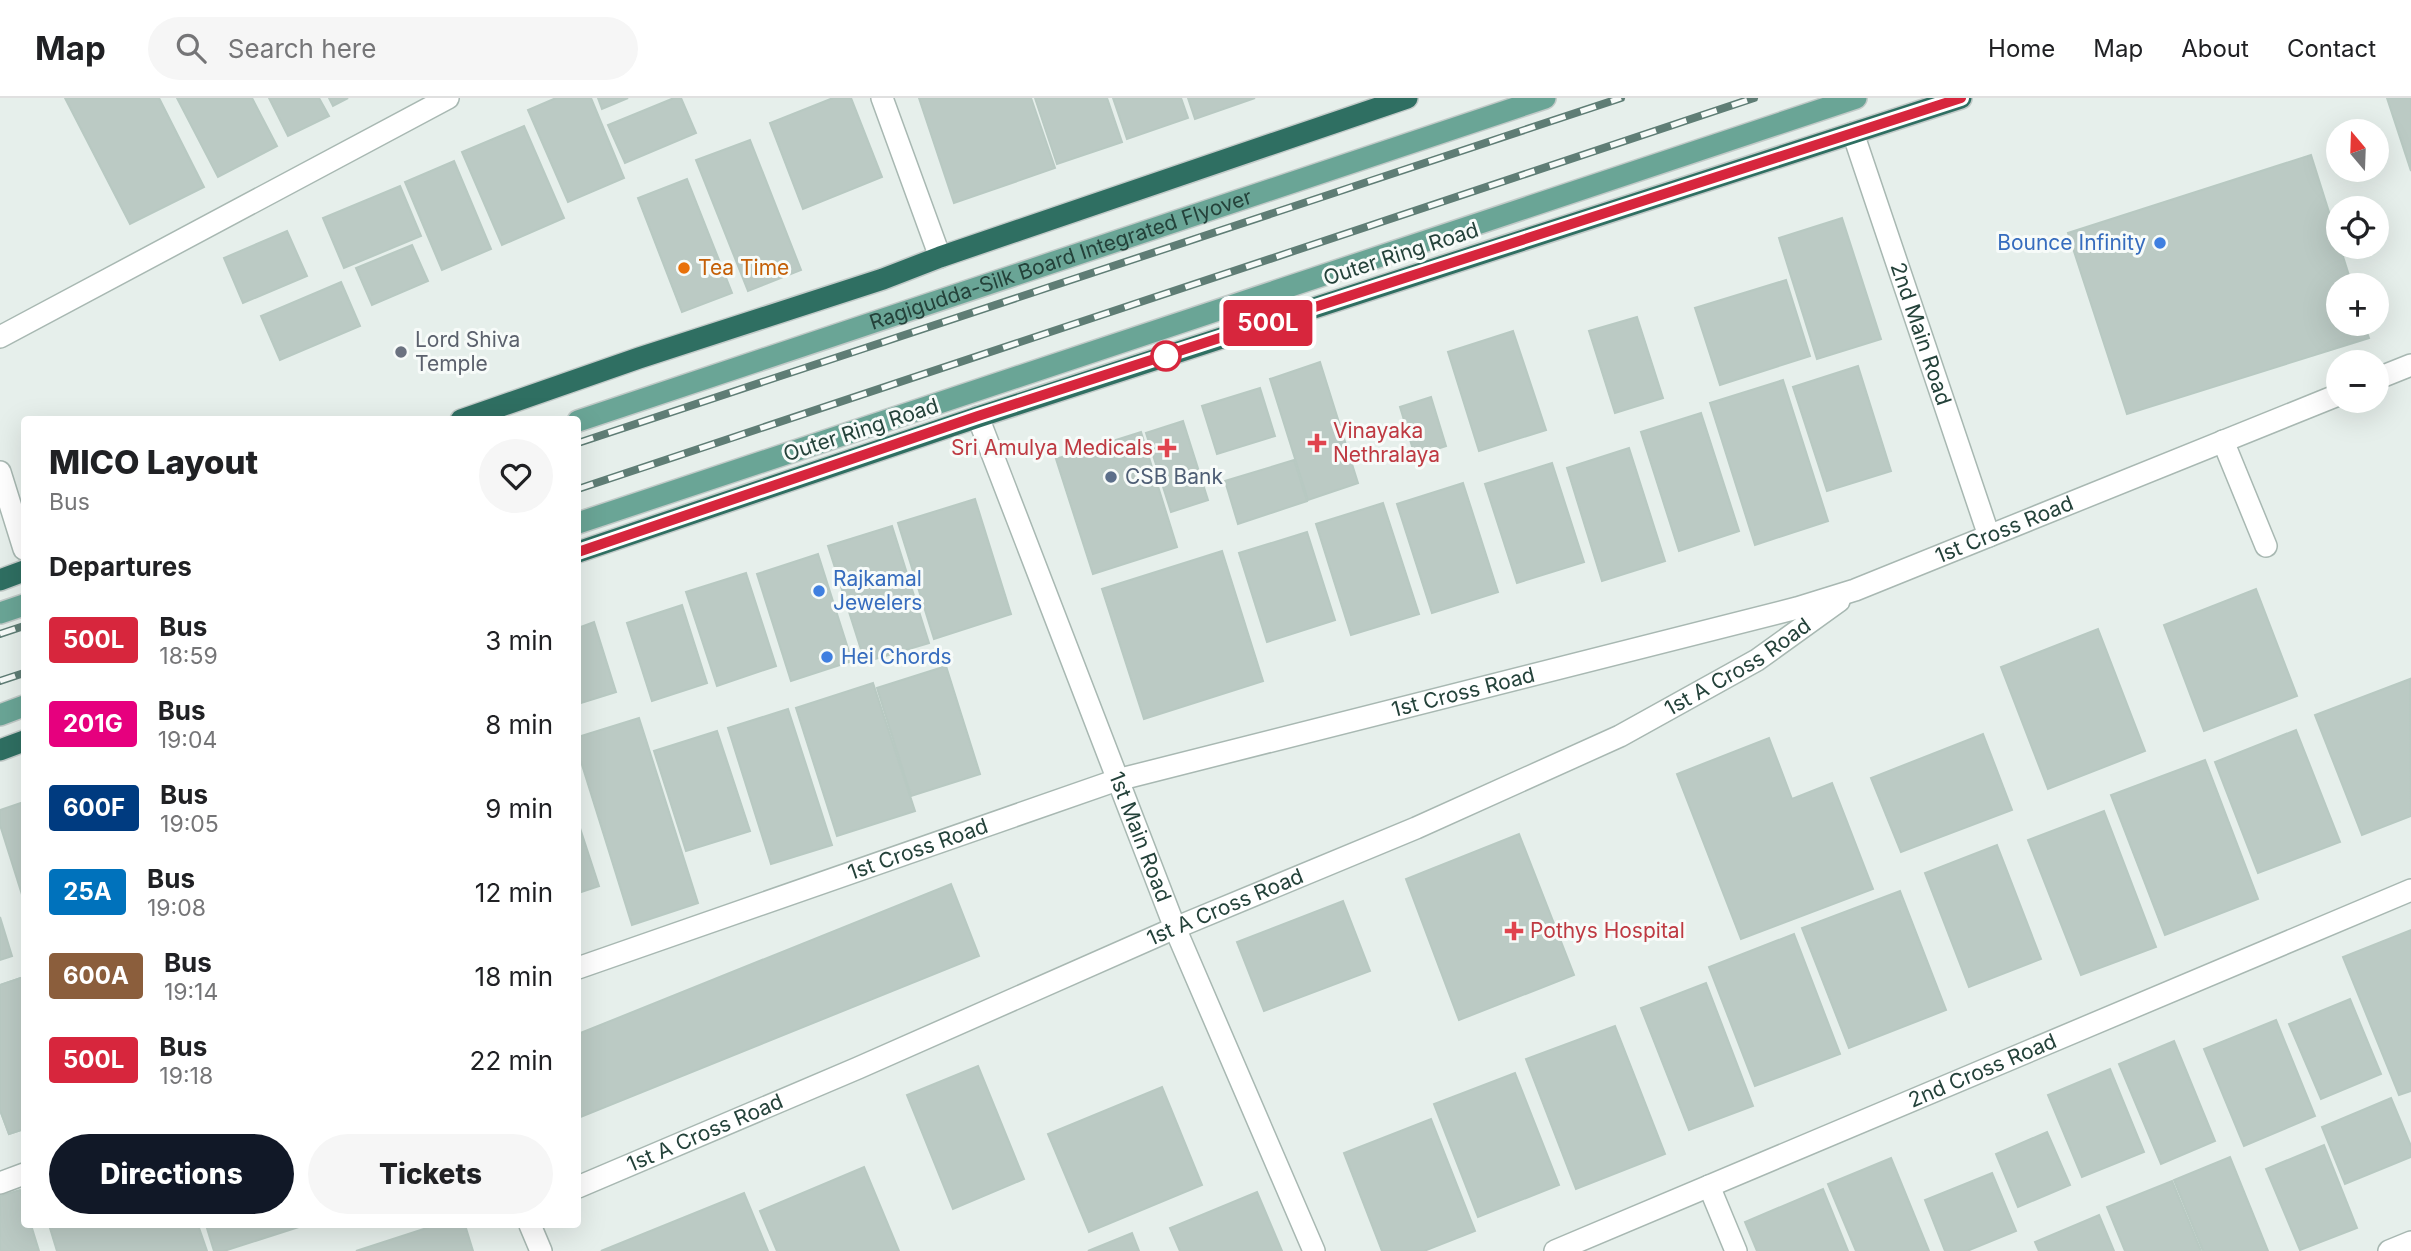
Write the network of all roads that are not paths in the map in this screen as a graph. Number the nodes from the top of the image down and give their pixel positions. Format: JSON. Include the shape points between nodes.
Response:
{"nodes":[{"id":1,"x":448,"y":98,"type":"edge"},
{"id":2,"x":882,"y":98,"type":"edge"},
{"id":3,"x":1408,"y":98,"type":"edge"},
{"id":4,"x":1545,"y":98,"type":"edge"},
{"id":5,"x":1856,"y":98,"type":"edge"},
{"id":6,"x":1961,"y":98,"type":"edge"},
{"id":7,"x":1853,"y":133,"type":"junction"},
{"id":8,"x":940,"y":257,"type":"junction"},
{"id":9,"x":0,"y":337,"type":"edge"},
{"id":10,"x":2411,"y":365,"type":"edge"},
{"id":11,"x":2389,"y":374,"type":"edge"},
{"id":12,"x":2326,"y":400,"type":"edge"},
{"id":13,"x":473,"y":416,"type":"edge"},
{"id":14,"x":978,"y":416,"type":"junction"},
{"id":15,"x":581,"y":420,"type":"edge"},
{"id":16,"x":2223,"y":442,"type":"junction"},
{"id":17,"x":0,"y":472,"type":"edge"},
{"id":18,"x":581,"y":522,"type":"edge"},
{"id":19,"x":1989,"y":536,"type":"junction"},
{"id":20,"x":21,"y":539,"type":"edge"},
{"id":21,"x":2266,"y":546,"type":"dead end"},
{"id":22,"x":581,"y":551,"type":"edge"},
{"id":23,"x":21,"y":572,"type":"edge"},
{"id":24,"x":0,"y":580,"type":"edge"},
{"id":25,"x":1855,"y":590,"type":"junction"},
{"id":26,"x":21,"y":606,"type":"edge"},
{"id":27,"x":0,"y":613,"type":"edge"},
{"id":28,"x":21,"y":707,"type":"edge"},
{"id":29,"x":0,"y":715,"type":"edge"},
{"id":30,"x":21,"y":742,"type":"edge"},
{"id":31,"x":0,"y":750,"type":"edge"},
{"id":32,"x":1117,"y":780,"type":"junction"},
{"id":33,"x":2411,"y":890,"type":"edge"},
{"id":34,"x":1175,"y":928,"type":"junction"},
{"id":35,"x":581,"y":967,"type":"edge"},
{"id":36,"x":21,"y":1175,"type":"edge"},
{"id":37,"x":0,"y":1183,"type":"edge"},
{"id":38,"x":581,"y":1186,"type":"edge"},
{"id":39,"x":1709,"y":1186,"type":"junction"},
{"id":40,"x":531,"y":1228,"type":"edge"},
{"id":41,"x":2411,"y":1242,"type":"edge"},
{"id":42,"x":541,"y":1251,"type":"edge"},
{"id":43,"x":1314,"y":1251,"type":"edge"},
{"id":44,"x":1555,"y":1251,"type":"edge"},
{"id":45,"x":1736,"y":1251,"type":"edge"},
{"id":46,"x":2389,"y":1251,"type":"edge"}],
"edges":[{"from":1,"to":9,"type":"street"},
{"from":2,"to":8,"type":"street"},
{"from":3,"to":8,"type":"highway"},
{"from":4,"to":15,"type":"main road","name":"Ragigudda-Silk Board Integrated Flyover"},
{"from":5,"to":18,"type":"main road"},
{"from":6,"to":7,"type":"highway","name":"Outer Ring Road"},
{"from":7,"to":14,"type":"highway","name":"Outer Ring Road"},
{"from":7,"to":19,"type":"street","name":"2nd Main Road"},
{"from":8,"to":13,"type":"highway"},
{"from":10,"to":11,"type":"street"},
{"from":12,"to":16,"type":"street","name":"1st Cross Road"},
{"from":14,"to":22,"type":"highway","name":"Outer Ring Road"},
{"from":14,"to":32,"type":"street","name":"1st Main Road"},
{"from":16,"to":19,"type":"street","name":"1st Cross Road"},
{"from":16,"to":21,"type":"street"},
{"from":17,"to":20,"type":"street"},
{"from":19,"to":25,"type":"street","name":"1st Cross Road"},
{"from":23,"to":24,"type":"highway"},
{"from":25,"to":32,"type":"street","name":"1st Cross Road"},
{"from":25,"to":34,"type":"street","name":"1st A Cross Road","via":[[1757,660],[1620,736],[1416,828]]},
{"from":26,"to":27,"type":"main road"},
{"from":28,"to":29,"type":"main road"},
{"from":30,"to":31,"type":"highway"},
{"from":32,"to":34,"type":"street","name":"1st Main Road"},
{"from":32,"to":35,"type":"street","name":"1st Cross Road"},
{"from":33,"to":39,"type":"street","name":"2nd Cross Road"},
{"from":34,"to":38,"type":"street","name":"1st A Cross Road"},
{"from":34,"to":43,"type":"street","name":"1st Main Road"},
{"from":36,"to":37,"type":"street"},
{"from":39,"to":44,"type":"street","name":"2nd Cross Road"},
{"from":39,"to":45,"type":"street"},
{"from":40,"to":42,"type":"street"},
{"from":41,"to":46,"type":"street"}]}
